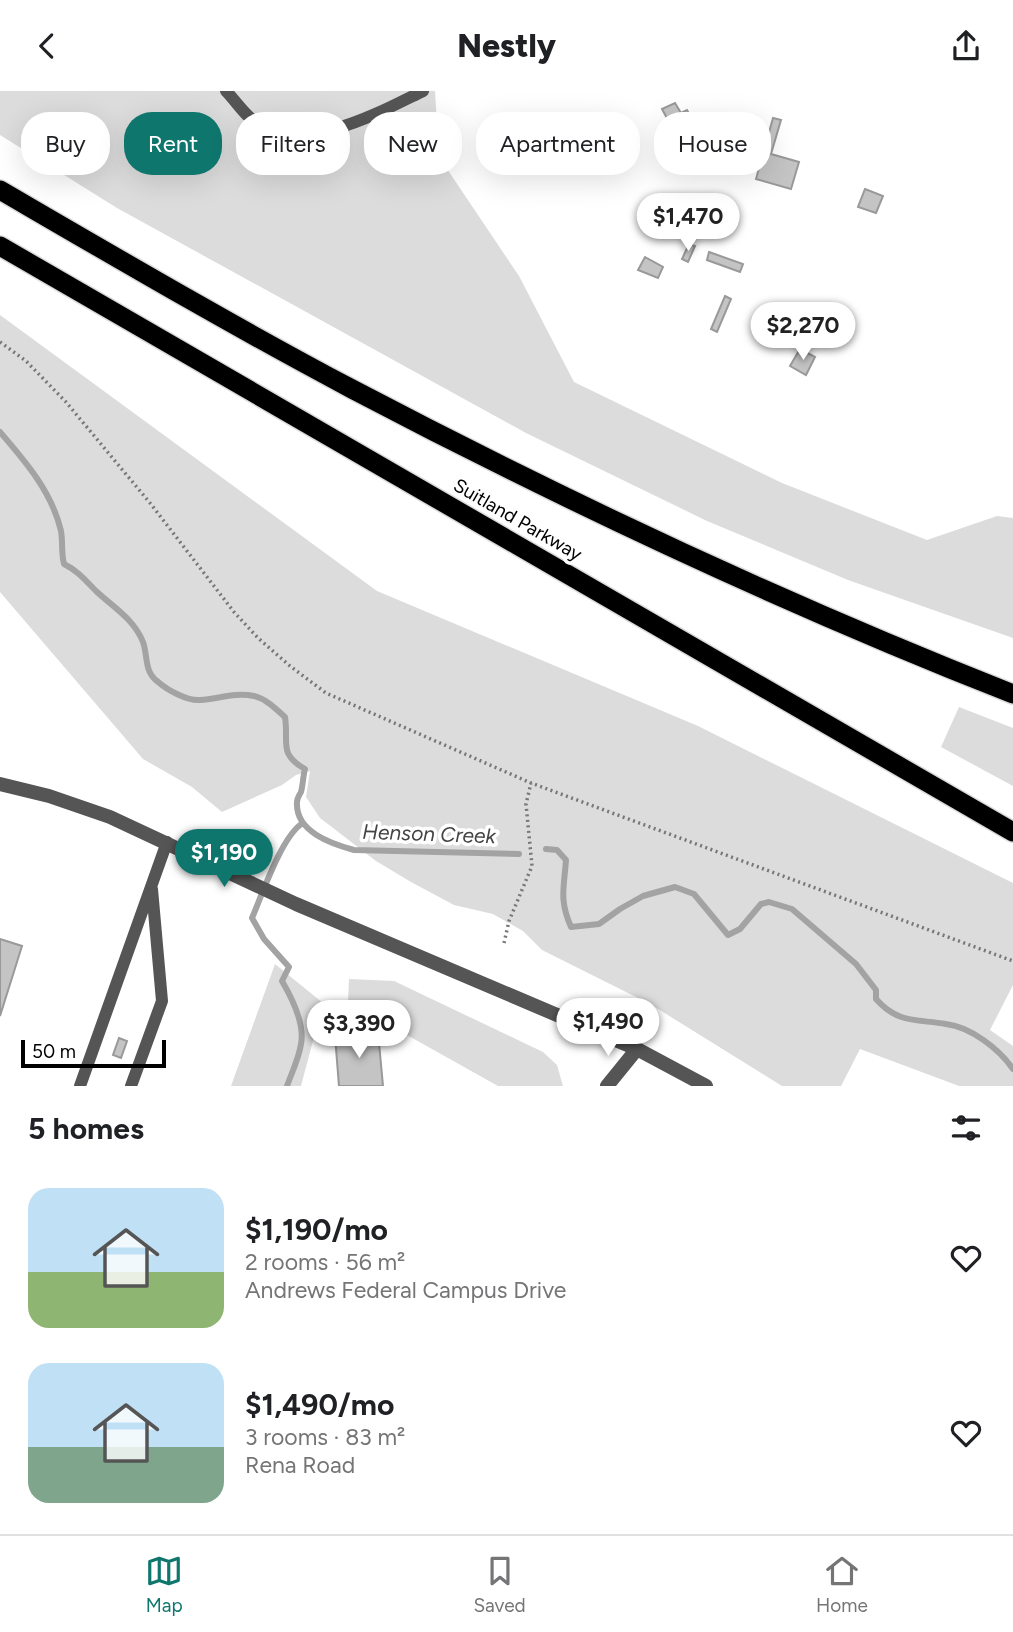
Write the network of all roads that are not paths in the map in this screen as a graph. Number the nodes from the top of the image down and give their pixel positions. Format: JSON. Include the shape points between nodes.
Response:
{"nodes":[{"id":1,"x":226,"y":91,"type":"edge"},
{"id":2,"x":423,"y":91,"type":"edge"},
{"id":3,"x":0,"y":190,"type":"edge"},
{"id":4,"x":0,"y":246,"type":"edge"},
{"id":5,"x":1013,"y":694,"type":"edge"},
{"id":6,"x":0,"y":784,"type":"edge"},
{"id":7,"x":1013,"y":832,"type":"edge"},
{"id":8,"x":167,"y":842,"type":"junction"},
{"id":9,"x":152,"y":884,"type":"junction"},
{"id":10,"x":637,"y":1049,"type":"junction"},
{"id":11,"x":80,"y":1086,"type":"edge"},
{"id":12,"x":131,"y":1086,"type":"edge"},
{"id":13,"x":607,"y":1086,"type":"edge"},
{"id":14,"x":706,"y":1086,"type":"edge"}],
"edges":[{"from":1,"to":2,"type":"lane","via":[[257,124],[292,134],[317,134]]},
{"from":3,"to":5,"type":"highway","name":"Suitland Parkway","via":[[261,340],[591,510]]},
{"from":4,"to":7,"type":"highway","name":"Suitland Parkway"},
{"from":6,"to":8,"type":"street","via":[[80,805]]},
{"from":8,"to":9,"type":"lane"},
{"from":8,"to":10,"type":"street","via":[[296,904]]},
{"from":9,"to":11,"type":"lane"},
{"from":9,"to":12,"type":"lane","via":[[162,1001]]},
{"from":10,"to":13,"type":"street"},
{"from":10,"to":14,"type":"street"}]}
